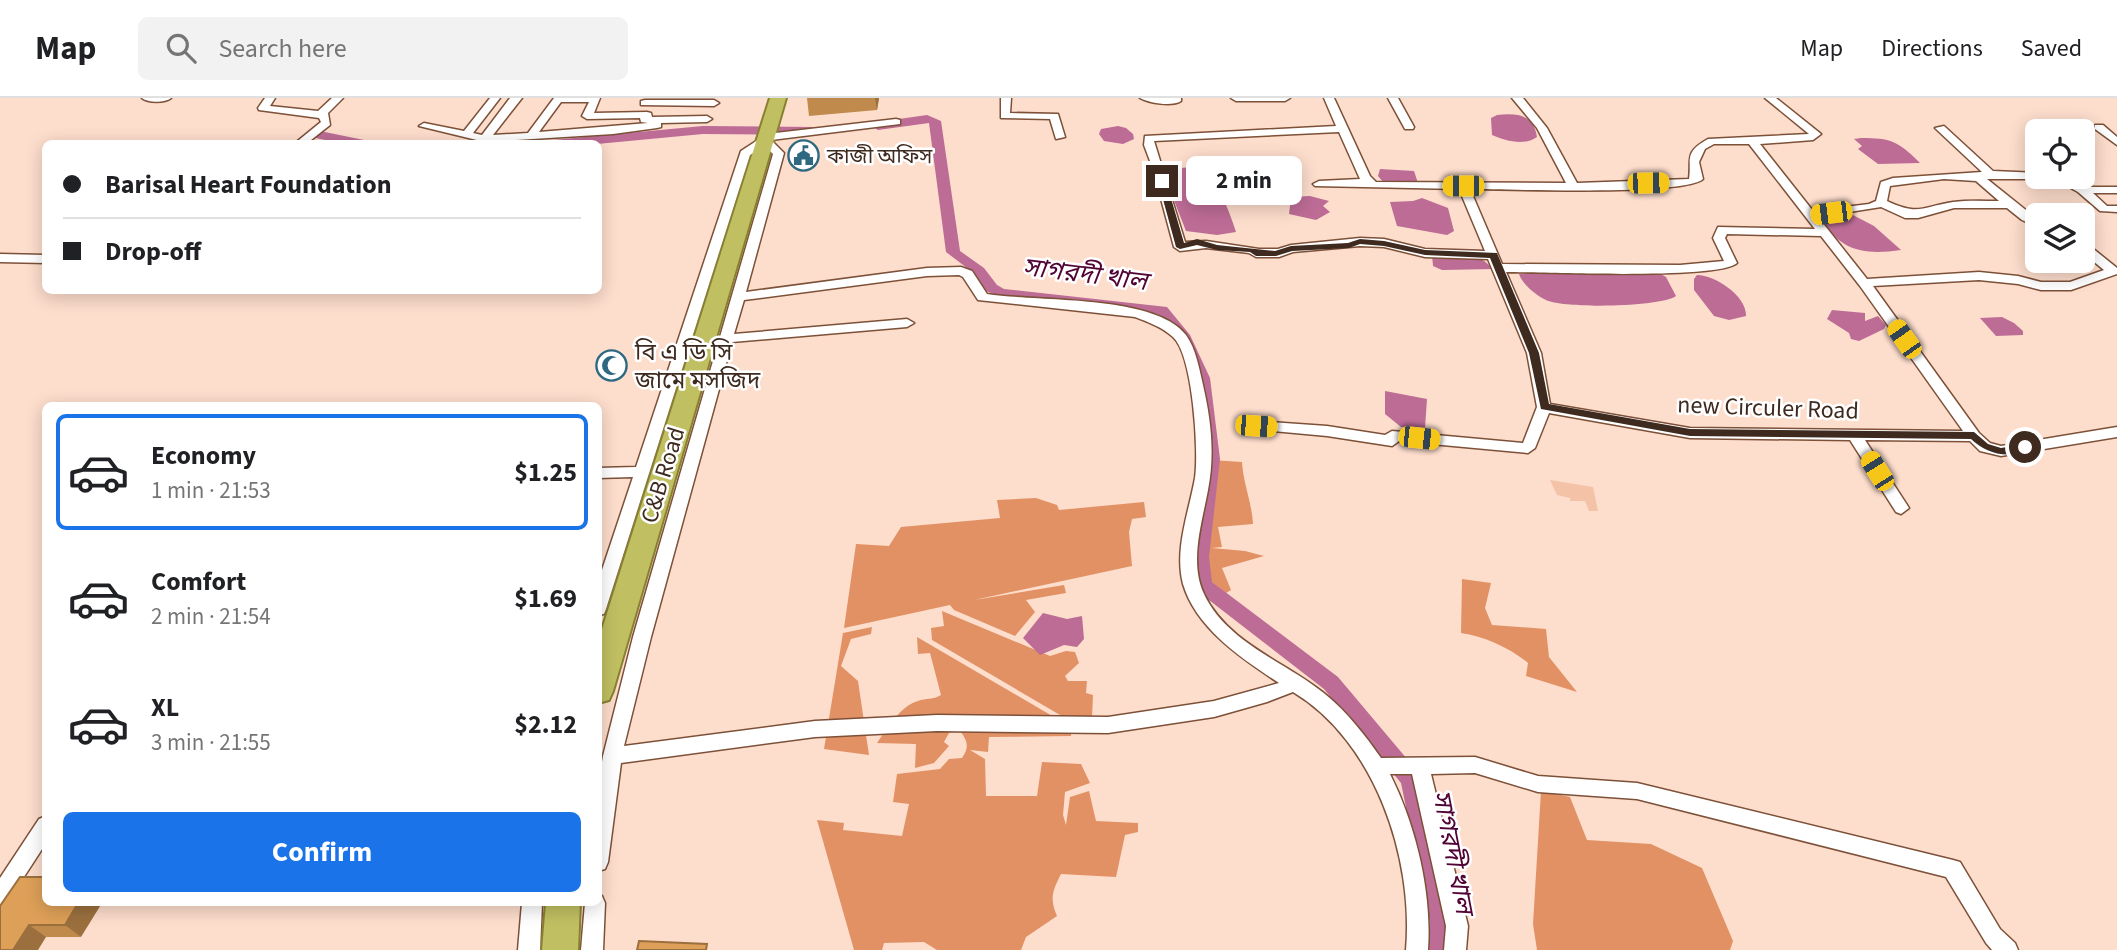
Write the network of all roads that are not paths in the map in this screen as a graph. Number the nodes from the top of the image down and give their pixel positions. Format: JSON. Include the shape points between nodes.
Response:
{"nodes":[{"id":1,"x":147,"y":98,"type":"edge"},
{"id":2,"x":166,"y":98,"type":"edge"},
{"id":3,"x":270,"y":98,"type":"edge"},
{"id":4,"x":338,"y":98,"type":"edge"},
{"id":5,"x":495,"y":98,"type":"edge"},
{"id":6,"x":517,"y":98,"type":"edge"},
{"id":7,"x":778,"y":98,"type":"edge"},
{"id":8,"x":1006,"y":98,"type":"edge"},
{"id":9,"x":1145,"y":98,"type":"edge"},
{"id":10,"x":1176,"y":98,"type":"edge"},
{"id":11,"x":1236,"y":98,"type":"edge"},
{"id":12,"x":1285,"y":98,"type":"edge"},
{"id":13,"x":1329,"y":98,"type":"edge"},
{"id":14,"x":1394,"y":98,"type":"edge"},
{"id":15,"x":1517,"y":98,"type":"edge"},
{"id":16,"x":1770,"y":98,"type":"edge"},
{"id":17,"x":558,"y":99,"type":"edge"},
{"id":18,"x":643,"y":100,"type":"edge"},
{"id":19,"x":715,"y":100,"type":"edge"},
{"id":20,"x":323,"y":115,"type":"junction"},
{"id":21,"x":640,"y":115,"type":"junction"},
{"id":22,"x":896,"y":122,"type":"dead end"},
{"id":23,"x":657,"y":125,"type":"dead end"},
{"id":24,"x":424,"y":126,"type":"dead end"},
{"id":25,"x":1409,"y":127,"type":"dead end"},
{"id":26,"x":2099,"y":127,"type":"dead end"},
{"id":27,"x":1940,"y":128,"type":"dead end"},
{"id":28,"x":1343,"y":129,"type":"junction"},
{"id":29,"x":768,"y":133,"type":"junction"},
{"id":30,"x":467,"y":134,"type":"junction"},
{"id":31,"x":531,"y":136,"type":"junction"},
{"id":32,"x":1060,"y":137,"type":"dead end"},
{"id":33,"x":485,"y":139,"type":"junction"},
{"id":34,"x":304,"y":140,"type":"edge"},
{"id":35,"x":1752,"y":141,"type":"junction"},
{"id":36,"x":2117,"y":142,"type":"edge"},
{"id":37,"x":1984,"y":176,"type":"junction"},
{"id":38,"x":2025,"y":176,"type":"edge"},
{"id":39,"x":1370,"y":182,"type":"junction"},
{"id":40,"x":1319,"y":184,"type":"dead end"},
{"id":41,"x":1463,"y":186,"type":"junction"},
{"id":42,"x":1573,"y":186,"type":"junction"},
{"id":43,"x":2082,"y":190,"type":"joint"},
{"id":44,"x":2117,"y":190,"type":"edge"},
{"id":45,"x":1881,"y":203,"type":"junction"},
{"id":46,"x":2009,"y":204,"type":"junction"},
{"id":47,"x":2117,"y":209,"type":"edge"},
{"id":48,"x":1810,"y":215,"type":"junction"},
{"id":49,"x":2025,"y":217,"type":"edge"},
{"id":50,"x":1824,"y":233,"type":"junction"},
{"id":51,"x":2095,"y":256,"type":"edge"},
{"id":52,"x":0,"y":258,"type":"edge"},
{"id":53,"x":42,"y":259,"type":"edge"},
{"id":54,"x":1496,"y":262,"type":"junction"},
{"id":55,"x":1864,"y":283,"type":"junction"},
{"id":56,"x":738,"y":297,"type":"junction"},
{"id":57,"x":907,"y":323,"type":"dead end"},
{"id":58,"x":725,"y":339,"type":"junction"},
{"id":59,"x":1544,"y":407,"type":"junction"},
{"id":60,"x":1256,"y":426,"type":"dead end"},
{"id":61,"x":2117,"y":432,"type":"edge"},
{"id":62,"x":1854,"y":433,"type":"junction"},
{"id":63,"x":1974,"y":436,"type":"junction"},
{"id":64,"x":644,"y":472,"type":"junction"},
{"id":65,"x":602,"y":473,"type":"edge"},
{"id":66,"x":1900,"y":508,"type":"dead end"},
{"id":67,"x":602,"y":597,"type":"edge"},
{"id":68,"x":602,"y":678,"type":"edge"},
{"id":69,"x":1294,"y":684,"type":"junction"},
{"id":70,"x":612,"y":755,"type":"junction"},
{"id":71,"x":1419,"y":765,"type":"junction"},
{"id":72,"x":1376,"y":766,"type":"junction"},
{"id":73,"x":42,"y":831,"type":"edge"},
{"id":74,"x":602,"y":831,"type":"edge"},
{"id":75,"x":0,"y":896,"type":"edge"},
{"id":76,"x":533,"y":906,"type":"edge"},
{"id":77,"x":563,"y":906,"type":"edge"},
{"id":78,"x":595,"y":906,"type":"edge"},
{"id":79,"x":529,"y":950,"type":"edge"},
{"id":80,"x":560,"y":950,"type":"edge"},
{"id":81,"x":592,"y":950,"type":"edge"},
{"id":82,"x":1417,"y":950,"type":"edge"},
{"id":83,"x":1455,"y":950,"type":"edge"},
{"id":84,"x":2007,"y":950,"type":"edge"}],
"edges":[{"from":1,"to":2,"type":"street"},
{"from":3,"to":20,"type":"street","via":[[263,108]]},
{"from":4,"to":20,"type":"street"},
{"from":5,"to":30,"type":"street"},
{"from":6,"to":33,"type":"street"},
{"from":7,"to":29,"type":"highway","name":"C&B Road"},
{"from":8,"to":32,"type":"street","via":[[1005,117],[1054,116]]},
{"from":9,"to":10,"type":"street"},
{"from":11,"to":12,"type":"street"},
{"from":13,"to":28,"type":"street"},
{"from":14,"to":25,"type":"street"},
{"from":15,"to":42,"type":"street","via":[[1548,137]]},
{"from":16,"to":35,"type":"street","via":[[1816,134],[1814,138]]},
{"from":17,"to":21,"type":"street","via":[[596,99],[587,116]]},
{"from":17,"to":31,"type":"street"},
{"from":18,"to":19,"type":"street"},
{"from":18,"to":21,"type":"street"},
{"from":19,"to":21,"type":"street","via":[[706,121],[645,120],[647,115]]},
{"from":20,"to":34,"type":"street","via":[[326,123]]},
{"from":22,"to":29,"type":"street"},
{"from":23,"to":31,"type":"street"},
{"from":24,"to":30,"type":"street"},
{"from":26,"to":36,"type":"street"},
{"from":27,"to":37,"type":"street"},
{"from":28,"to":39,"type":"street","via":[[1364,178]]},
{"from":28,"to":54,"type":"street","via":[[1149,138],[1180,247],[1197,242],[1276,253],[1384,243]]},
{"from":29,"to":56,"type":"street","via":[[779,153]]},
{"from":29,"to":64,"type":"street","via":[[745,153]]},
{"from":29,"to":68,"type":"highway","name":"C&B Road"},
{"from":30,"to":33,"type":"street"},
{"from":31,"to":33,"type":"street"},
{"from":35,"to":42,"type":"street","via":[[1712,141],[1701,147],[1693,162],[1697,179],[1692,182]]},
{"from":35,"to":48,"type":"street"},
{"from":37,"to":38,"type":"street"},
{"from":37,"to":45,"type":"street","via":[[1893,181],[1885,184]]},
{"from":37,"to":46,"type":"street"},
{"from":39,"to":40,"type":"street"},
{"from":39,"to":41,"type":"street"},
{"from":41,"to":42,"type":"street"},
{"from":41,"to":54,"type":"street"},
{"from":43,"to":44,"type":"street"},
{"from":43,"to":47,"type":"street","via":[[2104,209]]},
{"from":45,"to":46,"type":"street","via":[[1905,214],[1954,205]]},
{"from":45,"to":48,"type":"street"},
{"from":46,"to":49,"type":"street"},
{"from":48,"to":50,"type":"street"},
{"from":50,"to":54,"type":"street","via":[[1722,230],[1719,238],[1731,263],[1680,269]]},
{"from":50,"to":55,"type":"street"},
{"from":51,"to":55,"type":"street","via":[[2113,271],[2071,286],[1979,276]]},
{"from":52,"to":53,"type":"street"},
{"from":54,"to":59,"type":"street","via":[[1534,353]]},
{"from":55,"to":63,"type":"street"},
{"from":56,"to":58,"type":"street"},
{"from":56,"to":69,"type":"street","via":[[961,271],[983,297],[1110,309],[1164,321],[1181,336],[1188,353],[1205,453],[1190,557],[1195,599],[1228,633]]},
{"from":57,"to":58,"type":"street"},
{"from":58,"to":70,"type":"street"},
{"from":59,"to":60,"type":"street","via":[[1528,449],[1392,436],[1392,442]]},
{"from":59,"to":62,"type":"street","name":"new Circuler Road","via":[[1690,433]]},
{"from":61,"to":63,"type":"street","name":"new Circuler Road","via":[[2001,451],[1985,447]]},
{"from":62,"to":63,"type":"street","name":"new Circuler Road"},
{"from":62,"to":66,"type":"street"},
{"from":64,"to":65,"type":"street"},
{"from":64,"to":67,"type":"street"},
{"from":69,"to":70,"type":"street","via":[[1214,709],[1108,725],[937,723],[815,729]]},
{"from":69,"to":72,"type":"street","via":[[1320,700]]},
{"from":70,"to":74,"type":"street"},
{"from":71,"to":72,"type":"street"},
{"from":71,"to":83,"type":"street","via":[[1457,926]]},
{"from":71,"to":84,"type":"street","via":[[1475,765],[1538,784],[1637,791],[1953,869],[1993,936]]},
{"from":72,"to":82,"type":"street","via":[[1392,800],[1409,868],[1420,932]]},
{"from":73,"to":75,"type":"street"},
{"from":76,"to":79,"type":"street"},
{"from":77,"to":80,"type":"highway"},
{"from":78,"to":81,"type":"street"}]}
